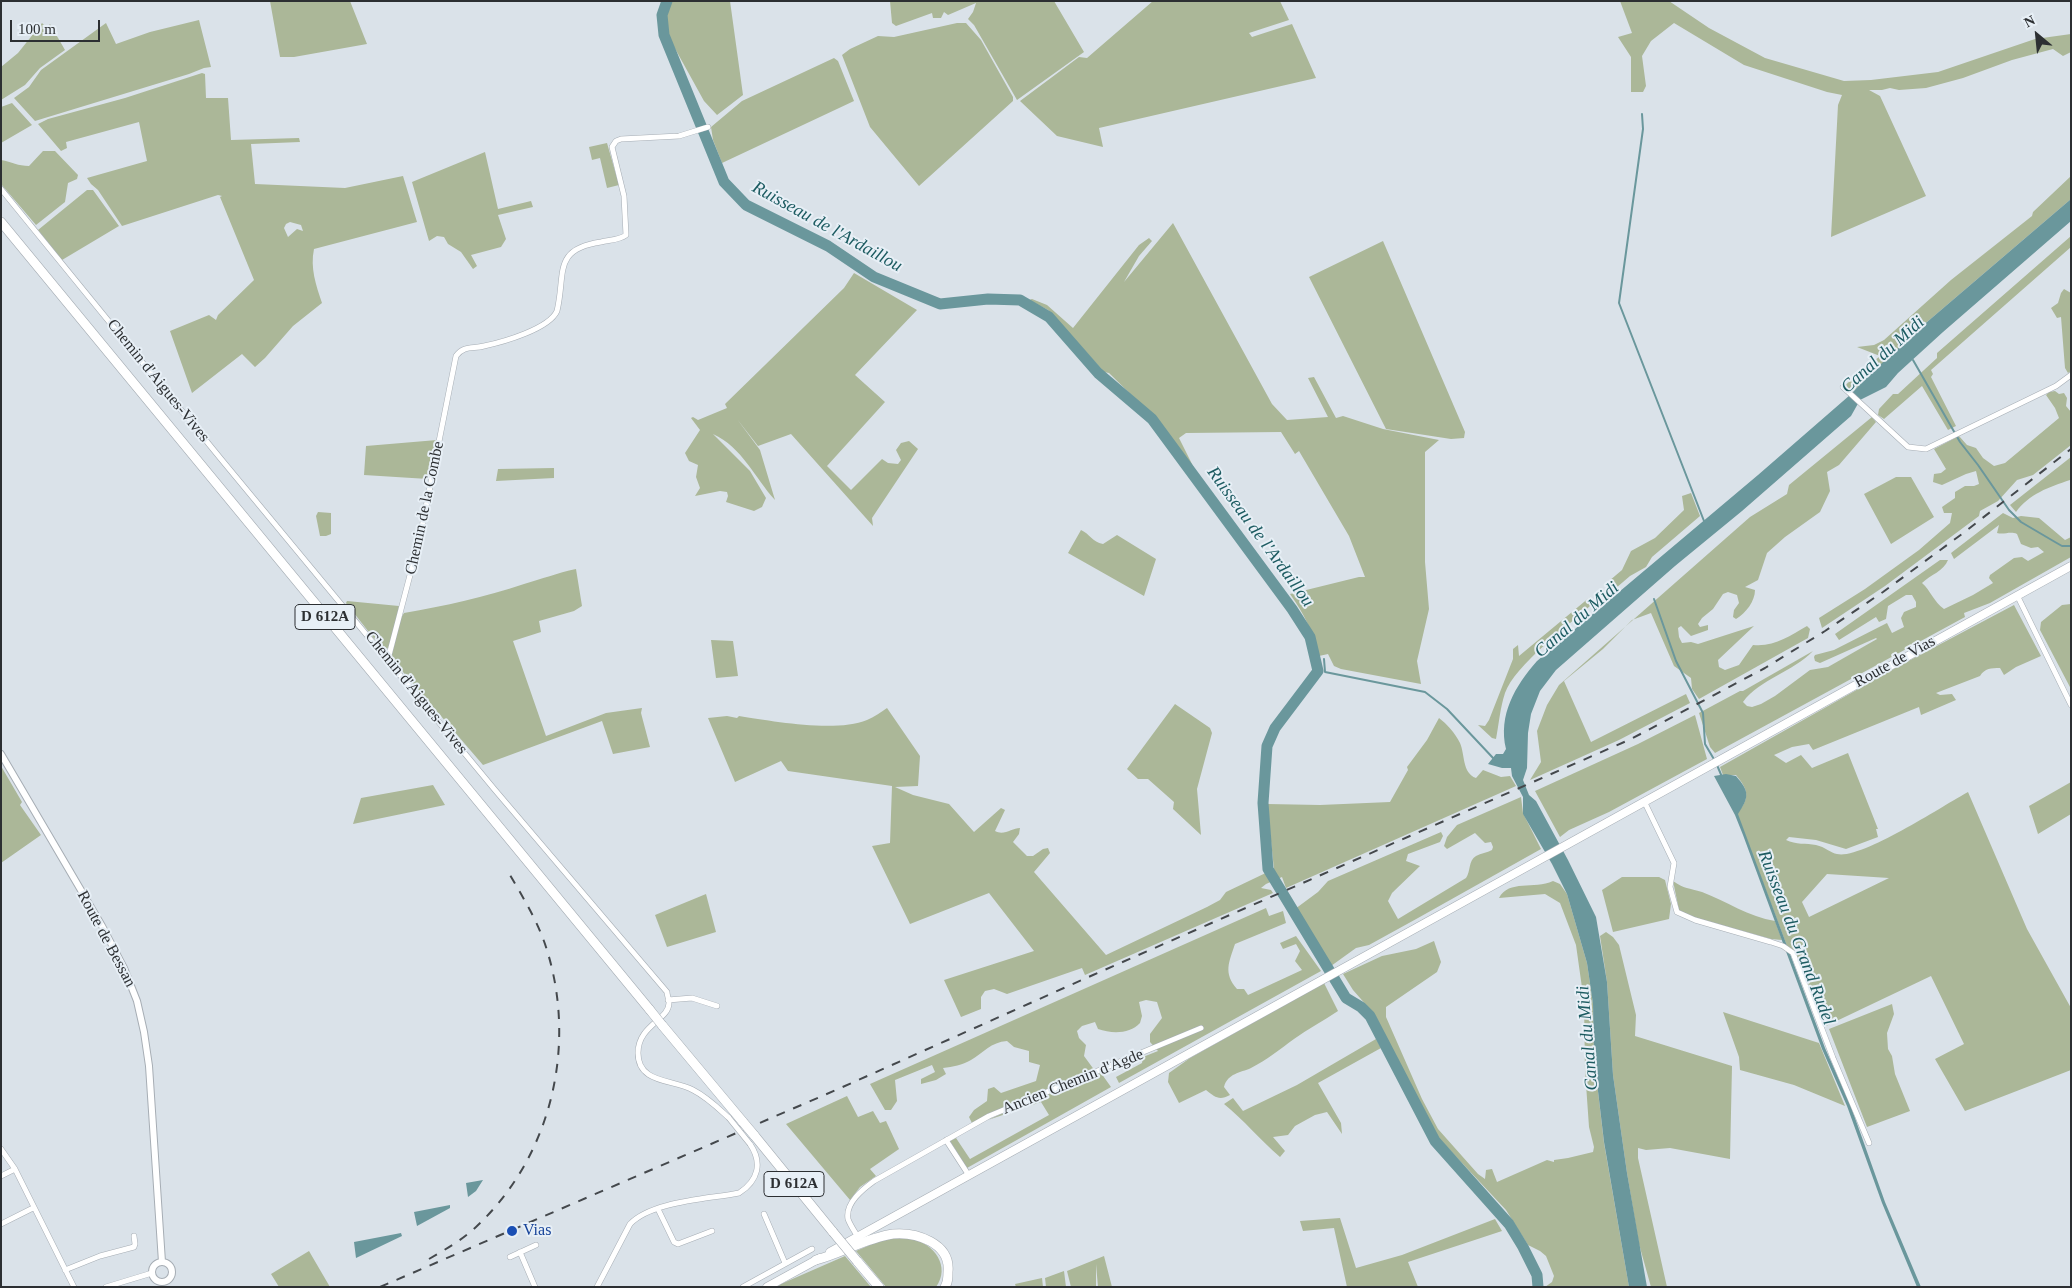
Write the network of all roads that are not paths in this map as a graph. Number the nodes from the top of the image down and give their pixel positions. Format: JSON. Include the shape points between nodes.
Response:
{"nodes":[{"id":1,"x":708,"y":127,"type":"dead end"},
{"id":2,"x":1,"y":189,"type":"edge"},
{"id":3,"x":1,"y":222,"type":"edge"},
{"id":4,"x":2071,"y":375,"type":"edge"},
{"id":5,"x":1843,"y":387,"type":"dead end"},
{"id":6,"x":2071,"y":566,"type":"edge"},
{"id":7,"x":2017,"y":595,"type":"junction"},
{"id":8,"x":388,"y":659,"type":"junction"},
{"id":9,"x":2071,"y":705,"type":"edge"},
{"id":10,"x":1,"y":754,"type":"edge"},
{"id":11,"x":1644,"y":801,"type":"junction"},
{"id":12,"x":668,"y":1000,"type":"junction"},
{"id":13,"x":718,"y":1006,"type":"dead end"},
{"id":14,"x":1202,"y":1028,"type":"dead end"},
{"id":15,"x":752,"y":1140,"type":"junction"},
{"id":16,"x":946,"y":1140,"type":"junction"},
{"id":17,"x":1869,"y":1143,"type":"dead end"},
{"id":18,"x":1,"y":1149,"type":"edge"},
{"id":19,"x":14,"y":1169,"type":"junction"},
{"id":20,"x":968,"y":1174,"type":"junction"},
{"id":21,"x":1,"y":1176,"type":"edge"},
{"id":22,"x":34,"y":1208,"type":"junction"},
{"id":23,"x":658,"y":1209,"type":"junction"},
{"id":24,"x":764,"y":1214,"type":"dead end"},
{"id":25,"x":1,"y":1224,"type":"edge"},
{"id":26,"x":712,"y":1231,"type":"dead end"},
{"id":27,"x":134,"y":1236,"type":"dead end"},
{"id":28,"x":858,"y":1237,"type":"junction"},
{"id":29,"x":536,"y":1245,"type":"dead end"},
{"id":30,"x":812,"y":1249,"type":"dead end"},
{"id":31,"x":520,"y":1252,"type":"junction"},
{"id":32,"x":510,"y":1257,"type":"dead end"},
{"id":33,"x":816,"y":1260,"type":"junction"},
{"id":34,"x":162,"y":1262,"type":"junction"},
{"id":35,"x":785,"y":1263,"type":"junction"},
{"id":36,"x":65,"y":1270,"type":"junction"},
{"id":37,"x":152,"y":1273,"type":"junction"},
{"id":38,"x":164,"y":1284,"type":"edge"},
{"id":39,"x":74,"y":1287,"type":"edge"},
{"id":40,"x":106,"y":1287,"type":"edge"},
{"id":41,"x":535,"y":1287,"type":"edge"},
{"id":42,"x":597,"y":1287,"type":"edge"},
{"id":43,"x":743,"y":1287,"type":"edge"},
{"id":44,"x":767,"y":1287,"type":"edge"},
{"id":45,"x":879,"y":1287,"type":"edge"},
{"id":46,"x":945,"y":1287,"type":"edge"}],
"edges":[{"from":1,"to":8,"type":"street","name":"Chemin de la Combe","via":[[679,136],[616,141],[612,147],[624,196],[626,235],[590,243],[572,251],[563,265],[557,311],[549,321],[511,338],[483,347],[462,349],[456,356],[420,537]]},
{"from":2,"to":8,"type":"street","name":"Chemin d'Aigues-Vives","number":"D 612A"},
{"from":3,"to":15,"type":"highway","number":"D 612A","bridge":true,"via":[[743,1122]]},
{"from":4,"to":5,"type":"street","via":[[2056,386],[1926,449],[1908,447]]},
{"from":6,"to":7,"type":"main road","name":"Route de Vias"},
{"from":7,"to":9,"type":"street"},
{"from":7,"to":11,"type":"main road","name":"Route de Vias"},
{"from":8,"to":12,"type":"street","name":"Chemin d'Aigues-Vives","number":"D 612A","via":[[658,980],[667,992]]},
{"from":10,"to":34,"type":"street","name":"Route de Bessan","via":[[102,926],[137,1000],[149,1066]]},
{"from":11,"to":17,"type":"street","via":[[1674,863],[1670,887],[1677,912],[1783,946],[1796,959]]},
{"from":11,"to":20,"type":"main road","name":"Route de Vias"},
{"from":12,"to":13,"type":"street","via":[[692,998]]},
{"from":12,"to":15,"type":"street","bridge":true,"via":[[666,1013],[643,1033],[639,1062],[646,1073],[658,1080],[694,1090]]},
{"from":14,"to":16,"type":"street","name":"Ancien Chemin d'Agde","via":[[988,1116]]},
{"from":15,"to":23,"type":"street","via":[[758,1162],[757,1172],[748,1187],[739,1193]]},
{"from":15,"to":45,"type":"highway","number":"D 612A","bridge":true},
{"from":16,"to":20,"type":"street"},
{"from":16,"to":28,"type":"street","name":"Ancien Chemin d'Agde","via":[[863,1189],[849,1210],[848,1220]]},
{"from":18,"to":19,"type":"street"},
{"from":19,"to":21,"type":"street"},
{"from":19,"to":22,"type":"street"},
{"from":20,"to":28,"type":"main road","name":"Route de Vias"},
{"from":22,"to":25,"type":"street"},
{"from":22,"to":36,"type":"street"},
{"from":23,"to":26,"type":"street","via":[[678,1244]]},
{"from":23,"to":42,"type":"street","via":[[630,1224]]},
{"from":24,"to":35,"type":"street"},
{"from":27,"to":36,"type":"street","via":[[134,1247]]},
{"from":28,"to":33,"type":"main road","name":"Route de Vias"},
{"from":29,"to":31,"type":"street"},
{"from":30,"to":35,"type":"street"},
{"from":31,"to":32,"type":"street"},
{"from":31,"to":41,"type":"street"},
{"from":33,"to":44,"type":"main road","name":"Route de Vias"},
{"from":33,"to":46,"type":"highway","via":[[872,1239],[910,1234],[928,1239],[943,1252],[949,1267]]},
{"from":34,"to":37,"type":"street","via":[[156,1264]]},
{"from":34,"to":38,"type":"street","name":"Route de Bessan","via":[[171,1267],[172,1273]]},
{"from":35,"to":43,"type":"street"},
{"from":36,"to":39,"type":"street"},
{"from":37,"to":38,"type":"street","name":"Route de Bessan"},
{"from":37,"to":40,"type":"street"}]}
